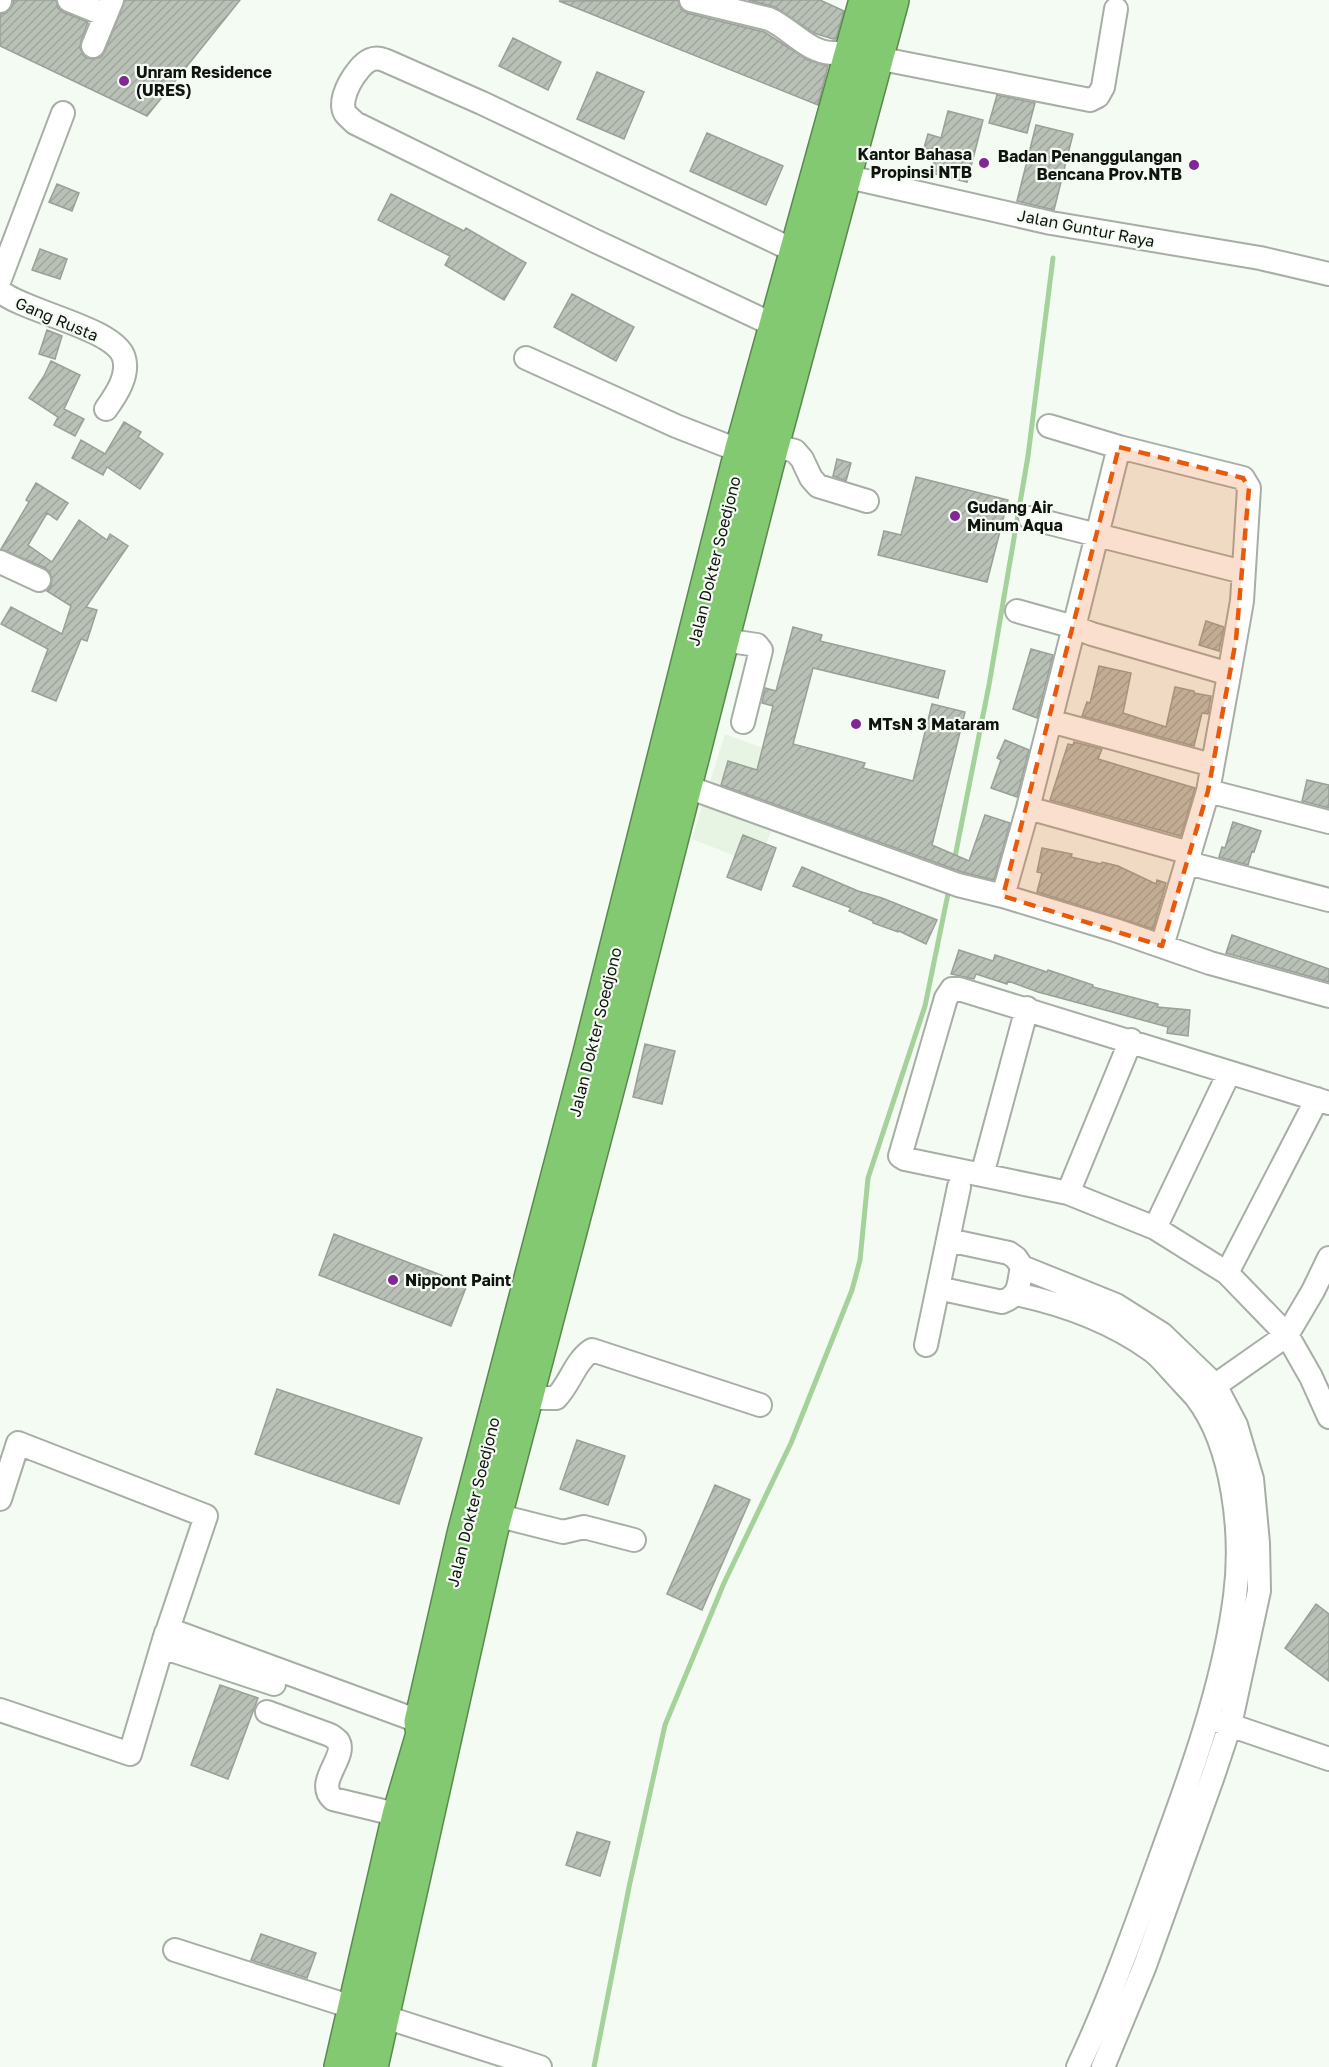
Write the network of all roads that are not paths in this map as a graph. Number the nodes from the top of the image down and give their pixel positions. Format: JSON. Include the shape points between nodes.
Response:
{"nodes":[{"id":1,"x":69,"y":0,"type":"edge"},
{"id":2,"x":691,"y":0,"type":"edge"},
{"id":3,"x":866,"y":0,"type":"edge"},
{"id":4,"x":892,"y":0,"type":"edge"},
{"id":5,"x":109,"y":7,"type":"edge"},
{"id":6,"x":1116,"y":9,"type":"dead end"},
{"id":7,"x":93,"y":46,"type":"dead end"},
{"id":8,"x":864,"y":54,"type":"junction"},
{"id":9,"x":63,"y":113,"type":"dead end"},
{"id":10,"x":844,"y":176,"type":"junction"},
{"id":11,"x":790,"y":249,"type":"junction"},
{"id":12,"x":1329,"y":274,"type":"edge"},
{"id":13,"x":0,"y":279,"type":"edge"},
{"id":14,"x":0,"y":291,"type":"edge"},
{"id":15,"x":769,"y":322,"type":"junction"},
{"id":16,"x":526,"y":358,"type":"dead end"},
{"id":17,"x":106,"y":409,"type":"dead end"},
{"id":18,"x":1049,"y":426,"type":"dead end"},
{"id":19,"x":1119,"y":447,"type":"junction"},
{"id":20,"x":753,"y":451,"type":"junction"},
{"id":21,"x":867,"y":501,"type":"dead end"},
{"id":22,"x":1030,"y":518,"type":"dead end"},
{"id":23,"x":1098,"y":536,"type":"junction"},
{"id":24,"x":0,"y":562,"type":"edge"},
{"id":25,"x":1244,"y":572,"type":"junction"},
{"id":26,"x":39,"y":580,"type":"dead end"},
{"id":27,"x":1017,"y":611,"type":"dead end"},
{"id":28,"x":1074,"y":627,"type":"junction"},
{"id":29,"x":723,"y":640,"type":"junction"},
{"id":30,"x":1229,"y":675,"type":"junction"},
{"id":31,"x":1050,"y":721,"type":"junction"},
{"id":32,"x":743,"y":722,"type":"dead end"},
{"id":33,"x":1212,"y":765,"type":"junction"},
{"id":34,"x":685,"y":786,"type":"junction"},
{"id":35,"x":1208,"y":791,"type":"junction"},
{"id":36,"x":1028,"y":808,"type":"junction"},
{"id":37,"x":1329,"y":822,"type":"edge"},
{"id":38,"x":1189,"y":858,"type":"junction"},
{"id":39,"x":1003,"y":896,"type":"junction"},
{"id":40,"x":1329,"y":900,"type":"edge"},
{"id":41,"x":1162,"y":946,"type":"junction"},
{"id":42,"x":1329,"y":996,"type":"edge"},
{"id":43,"x":1027,"y":1008,"type":"junction"},
{"id":44,"x":1131,"y":1040,"type":"junction"},
{"id":45,"x":603,"y":1057,"type":"junction"},
{"id":46,"x":1229,"y":1073,"type":"junction"},
{"id":47,"x":592,"y":1099,"type":"junction"},
{"id":48,"x":1323,"y":1101,"type":"edge"},
{"id":49,"x":982,"y":1175,"type":"junction"},
{"id":50,"x":959,"y":1187,"type":"dead end"},
{"id":51,"x":1068,"y":1193,"type":"junction"},
{"id":52,"x":1155,"y":1228,"type":"junction"},
{"id":53,"x":948,"y":1240,"type":"junction"},
{"id":54,"x":1329,"y":1258,"type":"edge"},
{"id":55,"x":1022,"y":1267,"type":"junction"},
{"id":56,"x":1227,"y":1273,"type":"junction"},
{"id":57,"x":938,"y":1288,"type":"junction"},
{"id":58,"x":1016,"y":1294,"type":"junction"},
{"id":59,"x":1321,"y":1295,"type":"edge"},
{"id":60,"x":1287,"y":1335,"type":"junction"},
{"id":61,"x":926,"y":1345,"type":"dead end"},
{"id":62,"x":1206,"y":1392,"type":"junction"},
{"id":63,"x":526,"y":1398,"type":"junction"},
{"id":64,"x":760,"y":1405,"type":"dead end"},
{"id":65,"x":1329,"y":1417,"type":"edge"},
{"id":66,"x":0,"y":1499,"type":"edge"},
{"id":67,"x":485,"y":1515,"type":"junction"},
{"id":68,"x":634,"y":1540,"type":"dead end"},
{"id":69,"x":165,"y":1638,"type":"junction"},
{"id":70,"x":0,"y":1710,"type":"edge"},
{"id":71,"x":267,"y":1712,"type":"dead end"},
{"id":72,"x":1208,"y":1718,"type":"junction"},
{"id":73,"x":1230,"y":1725,"type":"junction"},
{"id":74,"x":422,"y":1728,"type":"junction"},
{"id":75,"x":1329,"y":1759,"type":"edge"},
{"id":76,"x":399,"y":1815,"type":"junction"},
{"id":77,"x":175,"y":1950,"type":"dead end"},
{"id":78,"x":368,"y":2012,"type":"junction"},
{"id":79,"x":1108,"y":2028,"type":"junction"},
{"id":80,"x":341,"y":2067,"type":"edge"},
{"id":81,"x":371,"y":2067,"type":"edge"},
{"id":82,"x":540,"y":2067,"type":"edge"},
{"id":83,"x":1078,"y":2067,"type":"edge"},
{"id":84,"x":1102,"y":2067,"type":"edge"}],
"edges":[{"from":1,"to":5,"type":"street"},
{"from":2,"to":8,"type":"street","via":[[769,19],[818,50]]},
{"from":3,"to":8,"type":"highway","name":"Jalan Dokter Soedjono"},
{"from":4,"to":8,"type":"highway","name":"Jalan Dokter Soedjono"},
{"from":5,"to":7,"type":"street"},
{"from":6,"to":8,"type":"street","via":[[1102,87],[1098,96],[1090,100]]},
{"from":8,"to":10,"type":"highway","name":"Jalan Dokter Soedjono"},
{"from":8,"to":11,"type":"highway","name":"Jalan Dokter Soedjono"},
{"from":9,"to":13,"type":"street"},
{"from":10,"to":12,"type":"street","name":"Jalan Guntur Raya","via":[[1056,224],[1260,258]]},
{"from":10,"to":20,"type":"highway","name":"Jalan Dokter Soedjono"},
{"from":11,"to":15,"type":"highway","name":"Jalan Dokter Soedjono"},
{"from":11,"to":15,"type":"street","via":[[379,58],[359,69],[348,87],[343,102],[345,112],[355,123]]},
{"from":14,"to":17,"type":"street","name":"Gang Rusta","via":[[15,301],[78,324],[122,352],[124,375]]},
{"from":15,"to":20,"type":"highway","name":"Jalan Dokter Soedjono"},
{"from":16,"to":20,"type":"street","via":[[676,426]]},
{"from":18,"to":19,"type":"street"},
{"from":19,"to":23,"type":"street"},
{"from":19,"to":25,"type":"street","via":[[1243,478],[1249,488]]},
{"from":20,"to":21,"type":"street","via":[[795,451],[818,486]]},
{"from":20,"to":29,"type":"highway","name":"Jalan Dokter Soedjono"},
{"from":20,"to":45,"type":"highway","name":"Jalan Dokter Soedjono"},
{"from":22,"to":23,"type":"street"},
{"from":23,"to":25,"type":"street"},
{"from":23,"to":28,"type":"street"},
{"from":24,"to":26,"type":"street"},
{"from":25,"to":30,"type":"street"},
{"from":27,"to":28,"type":"street"},
{"from":28,"to":30,"type":"street"},
{"from":28,"to":31,"type":"street"},
{"from":29,"to":32,"type":"street","via":[[757,645],[760,650]]},
{"from":29,"to":34,"type":"highway","name":"Jalan Dokter Soedjono"},
{"from":30,"to":33,"type":"street"},
{"from":31,"to":33,"type":"street"},
{"from":31,"to":36,"type":"street"},
{"from":33,"to":35,"type":"street"},
{"from":34,"to":39,"type":"street","via":[[928,876]]},
{"from":34,"to":45,"type":"highway","name":"Jalan Dokter Soedjono"},
{"from":35,"to":37,"type":"street"},
{"from":35,"to":38,"type":"street"},
{"from":36,"to":38,"type":"street"},
{"from":36,"to":39,"type":"street"},
{"from":38,"to":40,"type":"street"},
{"from":38,"to":41,"type":"street"},
{"from":39,"to":41,"type":"street"},
{"from":41,"to":42,"type":"street"},
{"from":43,"to":44,"type":"street"},
{"from":43,"to":49,"type":"street"},
{"from":43,"to":49,"type":"street","via":[[952,988],[901,1150],[900,1156],[905,1159]]},
{"from":44,"to":46,"type":"street"},
{"from":44,"to":51,"type":"street"},
{"from":45,"to":47,"type":"highway","name":"Jalan Dokter Soedjono"},
{"from":46,"to":48,"type":"street"},
{"from":46,"to":52,"type":"street"},
{"from":47,"to":63,"type":"highway","name":"Jalan Dokter Soedjono"},
{"from":47,"to":67,"type":"highway","name":"Jalan Dokter Soedjono"},
{"from":48,"to":56,"type":"street"},
{"from":49,"to":51,"type":"street"},
{"from":50,"to":53,"type":"street"},
{"from":51,"to":52,"type":"street"},
{"from":52,"to":56,"type":"street"},
{"from":53,"to":55,"type":"street","via":[[1009,1253]]},
{"from":53,"to":57,"type":"street"},
{"from":54,"to":59,"type":"street"},
{"from":55,"to":58,"type":"street"},
{"from":55,"to":62,"type":"street","via":[[1116,1305],[1162,1334]]},
{"from":56,"to":60,"type":"street"},
{"from":57,"to":58,"type":"street","via":[[1002,1302]]},
{"from":57,"to":61,"type":"street"},
{"from":58,"to":62,"type":"street","via":[[1047,1301],[1110,1325],[1153,1351]]},
{"from":59,"to":60,"type":"street"},
{"from":60,"to":62,"type":"street"},
{"from":60,"to":65,"type":"street"},
{"from":62,"to":72,"type":"street","via":[[1232,1481],[1238,1549],[1235,1596]]},
{"from":62,"to":73,"type":"street","via":[[1236,1425],[1251,1479],[1258,1543],[1259,1591]]},
{"from":63,"to":64,"type":"street","via":[[556,1398],[584,1355],[592,1350]]},
{"from":63,"to":67,"type":"highway","name":"Jalan Dokter Soedjono"},
{"from":66,"to":69,"type":"street","via":[[18,1443],[206,1516]]},
{"from":67,"to":68,"type":"street","via":[[563,1532],[584,1527]]},
{"from":67,"to":74,"type":"highway","name":"Jalan Dokter Soedjono"},
{"from":67,"to":78,"type":"highway","name":"Jalan Dokter Soedjono"},
{"from":69,"to":70,"type":"street","via":[[130,1754]]},
{"from":69,"to":74,"type":"street"},
{"from":71,"to":76,"type":"street","via":[[338,1740],[340,1748],[327,1787],[333,1799]]},
{"from":72,"to":73,"type":"street"},
{"from":72,"to":79,"type":"street","via":[[1122,1964]]},
{"from":73,"to":75,"type":"street"},
{"from":73,"to":79,"type":"street","via":[[1152,1947]]},
{"from":74,"to":76,"type":"highway","name":"Jalan Dokter Soedjono"},
{"from":76,"to":78,"type":"highway","name":"Jalan Dokter Soedjono"},
{"from":77,"to":78,"type":"street"},
{"from":78,"to":80,"type":"highway","name":"Jalan Dokter Soedjono"},
{"from":78,"to":81,"type":"highway","name":"Jalan Dokter Soedjono"},
{"from":78,"to":82,"type":"street"},
{"from":79,"to":83,"type":"street"},
{"from":79,"to":84,"type":"street"}]}
